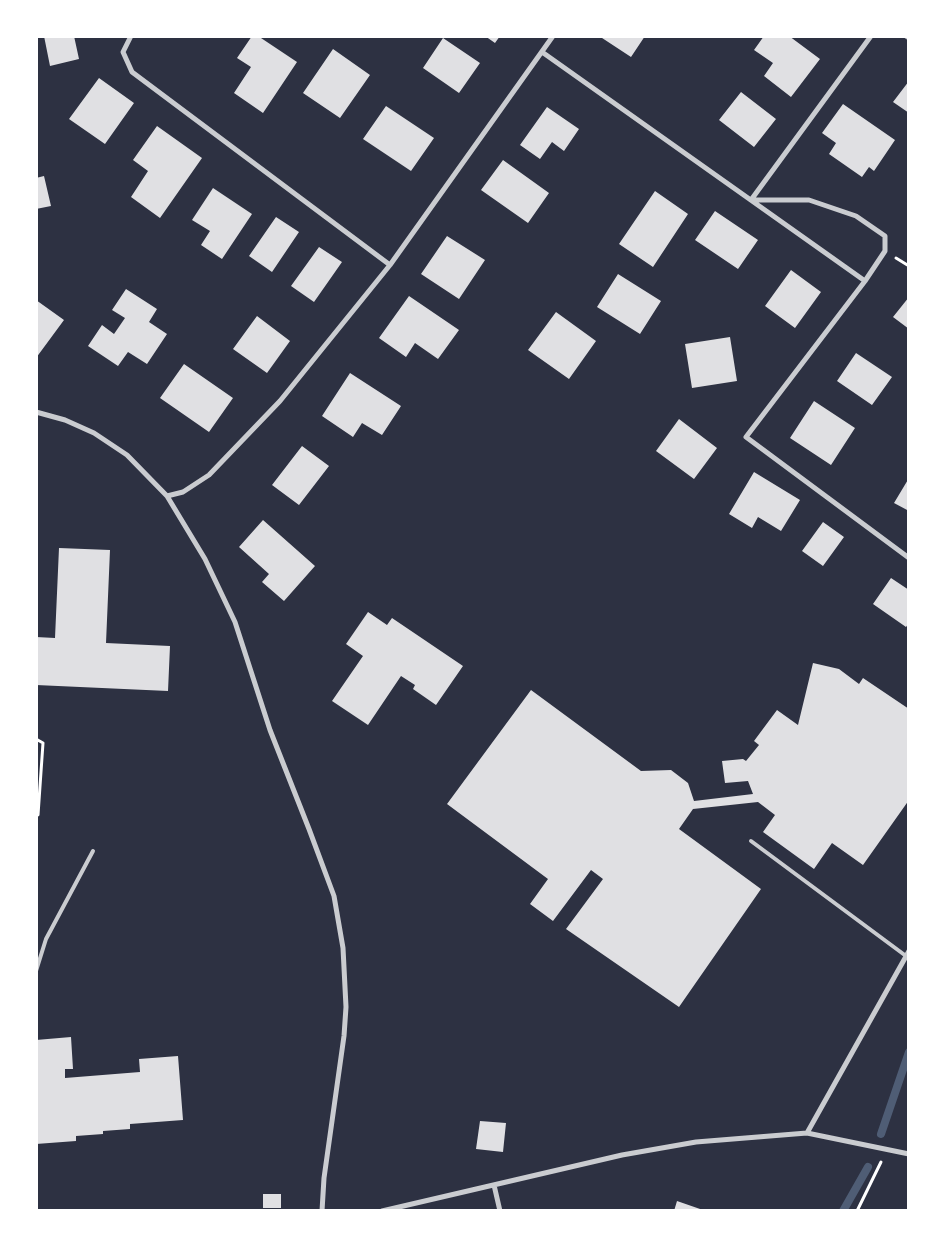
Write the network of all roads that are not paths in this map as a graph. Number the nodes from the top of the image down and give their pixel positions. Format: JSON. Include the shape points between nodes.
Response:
{"nodes":[{"id":1,"x":131,"y":36,"type":"edge"},
{"id":2,"x":552,"y":36,"type":"edge"},
{"id":3,"x":871,"y":36,"type":"edge"},
{"id":4,"x":542,"y":52,"type":"junction"},
{"id":5,"x":751,"y":200,"type":"junction"},
{"id":6,"x":390,"y":264,"type":"junction"},
{"id":7,"x":865,"y":281,"type":"junction"},
{"id":8,"x":36,"y":412,"type":"edge"},
{"id":9,"x":167,"y":496,"type":"junction"},
{"id":10,"x":909,"y":558,"type":"edge"},
{"id":11,"x":751,"y":841,"type":"dead end"},
{"id":12,"x":93,"y":851,"type":"dead end"},
{"id":13,"x":907,"y":954,"type":"edge"},
{"id":14,"x":36,"y":971,"type":"edge"},
{"id":15,"x":808,"y":1133,"type":"junction"},
{"id":16,"x":909,"y":1154,"type":"edge"},
{"id":17,"x":494,"y":1185,"type":"junction"},
{"id":18,"x":322,"y":1211,"type":"edge"},
{"id":19,"x":382,"y":1211,"type":"edge"},
{"id":20,"x":500,"y":1211,"type":"edge"}],
"edges":[{"from":1,"to":6,"type":"street","via":[[123,52],[132,72]]},
{"from":2,"to":4,"type":"street"},
{"from":3,"to":5,"type":"street"},
{"from":4,"to":5,"type":"street"},
{"from":4,"to":6,"type":"street"},
{"from":5,"to":7,"type":"street"},
{"from":5,"to":7,"type":"street","via":[[809,200],[856,216],[885,236],[885,251]]},
{"from":6,"to":9,"type":"street","via":[[274,408],[209,475],[183,492]]},
{"from":7,"to":10,"type":"street","via":[[746,437]]},
{"from":8,"to":9,"type":"street","via":[[94,433],[127,455]]},
{"from":9,"to":18,"type":"street","via":[[205,559],[236,622],[270,730],[334,896],[343,948],[346,1007]]},
{"from":11,"to":13,"type":"lane"},
{"from":12,"to":14,"type":"lane","via":[[46,939]]},
{"from":13,"to":15,"type":"street"},
{"from":15,"to":16,"type":"street"},
{"from":15,"to":17,"type":"street","via":[[696,1142],[622,1155]]},
{"from":17,"to":19,"type":"street"},
{"from":17,"to":20,"type":"street"}]}
